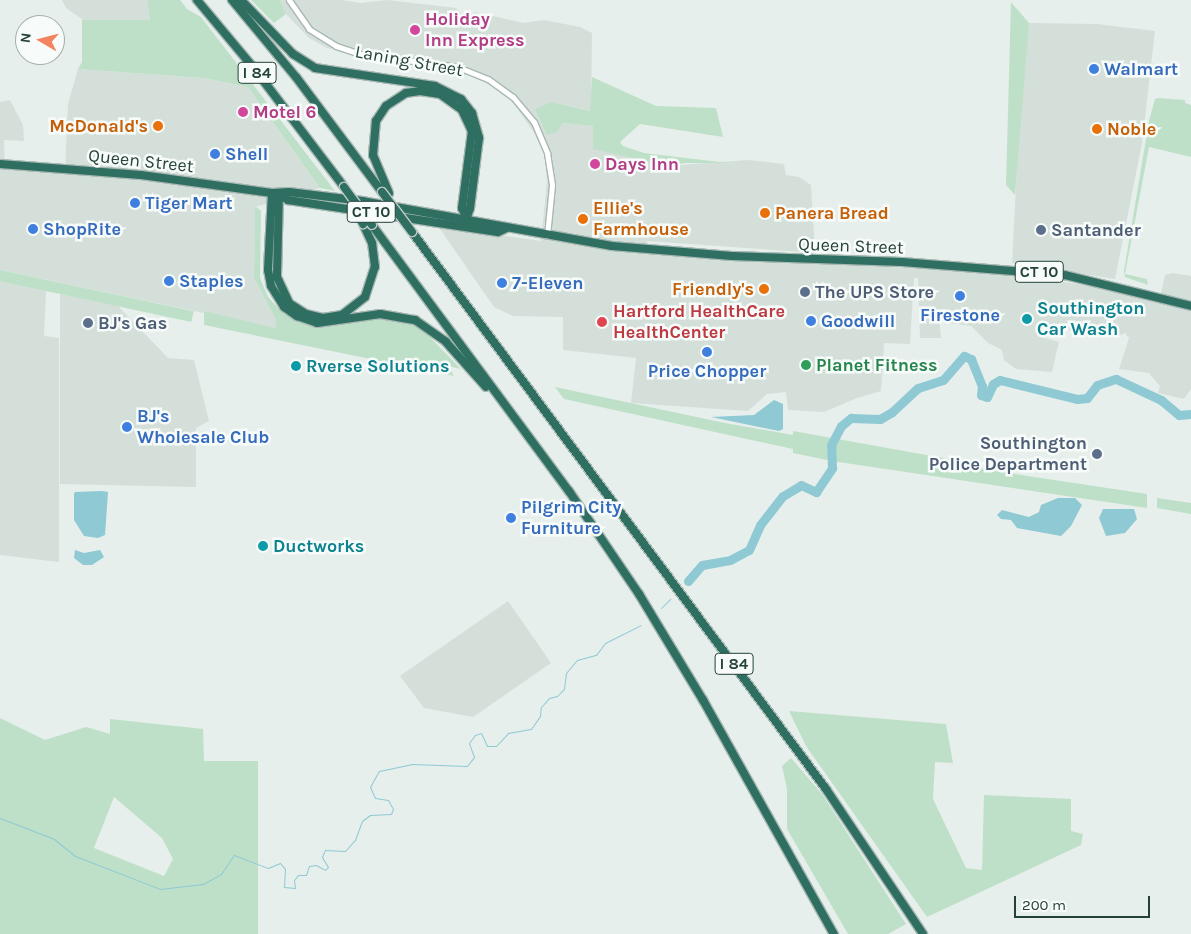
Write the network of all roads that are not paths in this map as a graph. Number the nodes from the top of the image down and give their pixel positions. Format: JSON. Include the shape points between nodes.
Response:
{"nodes":[{"id":1,"x":197,"y":0,"type":"edge"},
{"id":2,"x":232,"y":0,"type":"edge"},
{"id":3,"x":241,"y":0,"type":"edge"},
{"id":4,"x":289,"y":0,"type":"edge"},
{"id":5,"x":0,"y":164,"type":"edge"},
{"id":6,"x":344,"y":187,"type":"junction"},
{"id":7,"x":386,"y":192,"type":"junction"},
{"id":8,"x":275,"y":194,"type":"junction"},
{"id":9,"x":466,"y":217,"type":"junction"},
{"id":10,"x":464,"y":226,"type":"junction"},
{"id":11,"x":507,"y":228,"type":"junction"},
{"id":12,"x":547,"y":236,"type":"junction"},
{"id":13,"x":1191,"y":306,"type":"edge"},
{"id":14,"x":492,"y":390,"type":"junction"},
{"id":15,"x":834,"y":934,"type":"edge"},
{"id":16,"x":923,"y":934,"type":"edge"}],
"edges":[{"from":1,"to":6,"type":"highway","number":"I 84","via":[[253,67]]},
{"from":2,"to":7,"type":"highway","number":"I 84"},
{"from":3,"to":9,"type":"highway","via":[[294,54],[315,68],[435,86],[461,99],[472,113],[479,138]]},
{"from":4,"to":12,"type":"street","name":"Laning Street","via":[[309,29],[336,46],[360,54],[460,68],[488,79],[513,98],[534,122],[549,159],[552,196]]},
{"from":5,"to":8,"type":"highway","name":"Queen Street","number":"CT 10","via":[[141,175]]},
{"from":6,"to":8,"type":"highway","bridge":true,"via":[[372,244],[375,267],[365,297],[342,315],[323,318],[306,314],[289,303],[277,277]]},
{"from":6,"to":14,"type":"highway","number":"I 84","bridge":true},
{"from":7,"to":9,"type":"highway","via":[[373,155],[376,121],[386,106],[406,94],[420,91],[440,94],[462,110],[472,131],[462,208]]},
{"from":7,"to":16,"type":"highway","number":"I 84","bridge":true,"via":[[412,232],[826,789]]},
{"from":8,"to":9,"type":"highway","name":"Queen Street","number":"CT 10","via":[[289,192]]},
{"from":8,"to":10,"type":"highway","name":"Queen Street","number":"CT 10","via":[[288,200]]},
{"from":8,"to":14,"type":"highway","via":[[268,270],[271,286],[284,307],[317,323],[380,314],[407,318],[430,328]]},
{"from":9,"to":10,"type":"highway"},
{"from":9,"to":11,"type":"highway","name":"Queen Street","number":"CT 10"},
{"from":10,"to":11,"type":"highway","name":"Queen Street","number":"CT 10","via":[[498,232]]},
{"from":11,"to":12,"type":"highway","name":"Queen Street","number":"CT 10"},
{"from":12,"to":13,"type":"highway","name":"Queen Street","number":"CT 10","via":[[732,256],[902,262],[1065,275]]},
{"from":14,"to":15,"type":"highway","number":"I 84","via":[[588,518],[661,629]]}]}
